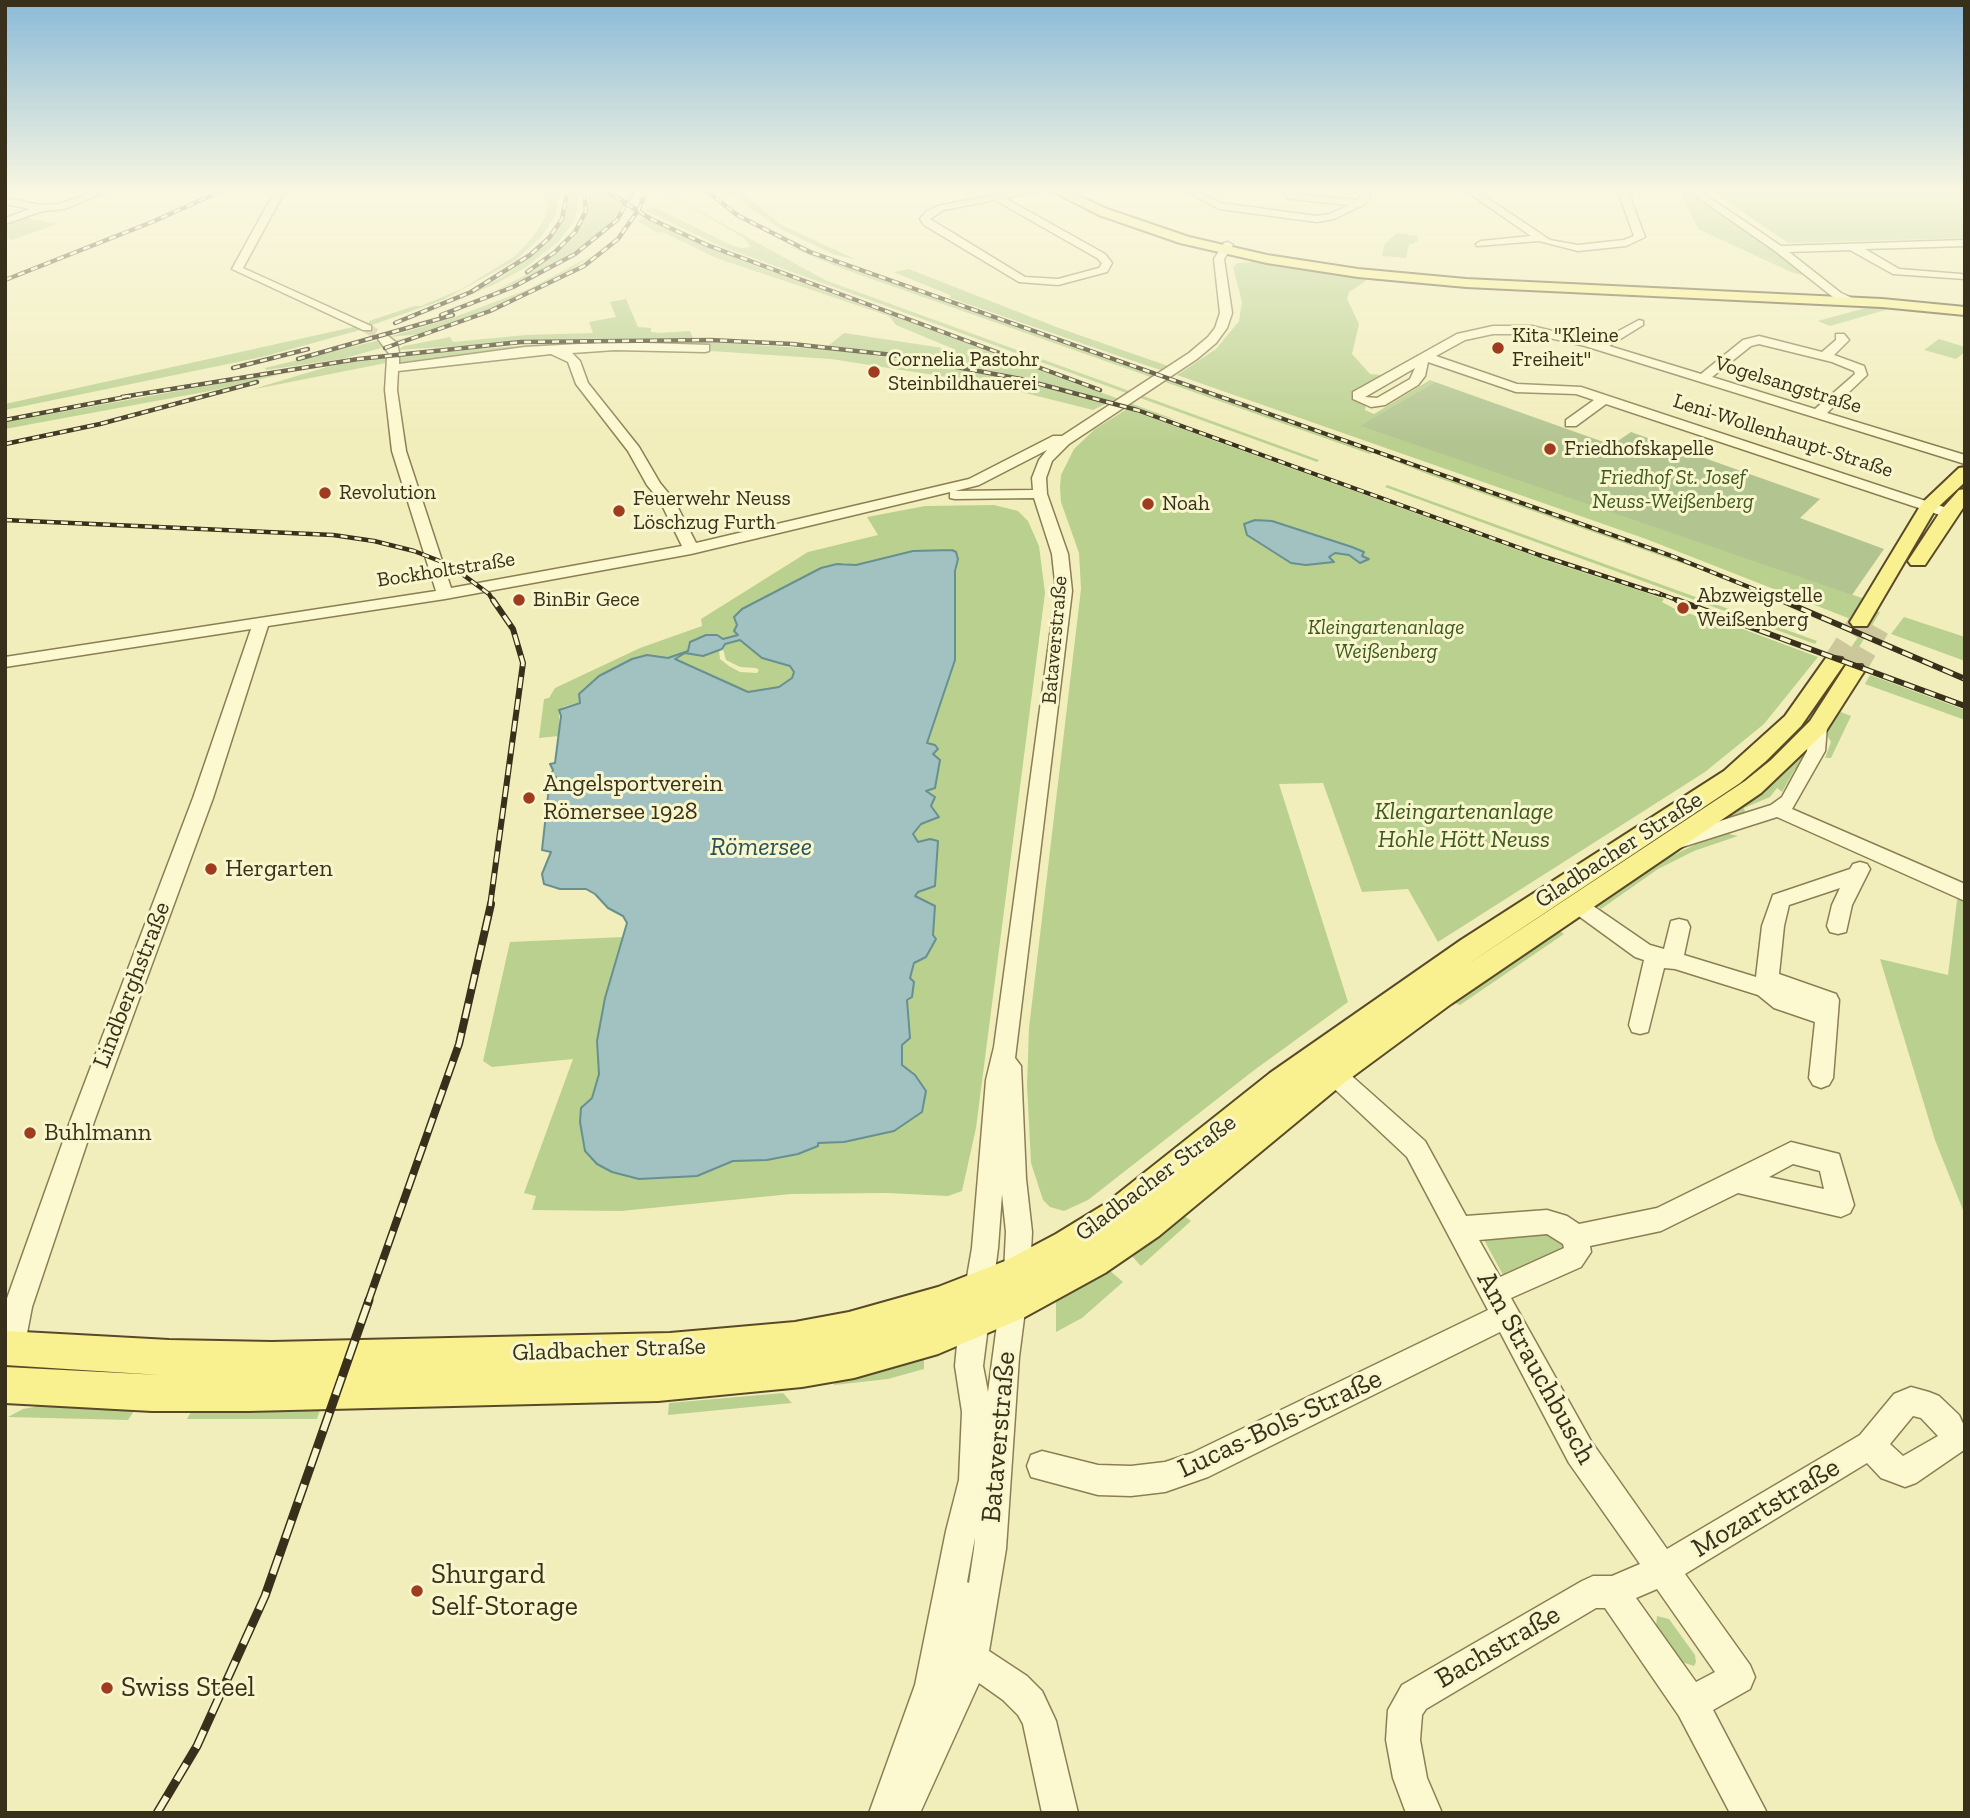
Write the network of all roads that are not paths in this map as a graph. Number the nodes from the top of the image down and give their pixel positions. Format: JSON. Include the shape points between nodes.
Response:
{"nodes":[{"id":1,"x":248,"y":274,"type":"edge"},
{"id":2,"x":1013,"y":274,"type":"edge"},
{"id":3,"x":1095,"y":274,"type":"edge"},
{"id":4,"x":1222,"y":274,"type":"edge"},
{"id":5,"x":1367,"y":274,"type":"edge"},
{"id":6,"x":1807,"y":274,"type":"edge"},
{"id":7,"x":1921,"y":274,"type":"edge"},
{"id":8,"x":1961,"y":277,"type":"dead end"},
{"id":9,"x":1834,"y":298,"type":"junction"},
{"id":10,"x":1965,"y":309,"type":"edge"},
{"id":11,"x":1639,"y":323,"type":"dead end"},
{"id":12,"x":367,"y":328,"type":"tunnel mouth"},
{"id":13,"x":1840,"y":337,"type":"dead end"},
{"id":14,"x":1599,"y":347,"type":"junction"},
{"id":15,"x":705,"y":348,"type":"dead end"},
{"id":16,"x":558,"y":351,"type":"junction"},
{"id":17,"x":1825,"y":356,"type":"junction"},
{"id":18,"x":1425,"y":358,"type":"junction"},
{"id":19,"x":1702,"y":379,"type":"junction"},
{"id":20,"x":1604,"y":399,"type":"junction"},
{"id":21,"x":1818,"y":414,"type":"junction"},
{"id":22,"x":1571,"y":423,"type":"dead end"},
{"id":23,"x":1082,"y":428,"type":"junction"},
{"id":24,"x":1965,"y":460,"type":"edge"},
{"id":25,"x":1965,"y":472,"type":"edge"},
{"id":26,"x":1040,"y":494,"type":"junction"},
{"id":27,"x":1965,"y":494,"type":"edge"},
{"id":28,"x":890,"y":503,"type":"junction"},
{"id":29,"x":1928,"y":507,"type":"junction"},
{"id":30,"x":1948,"y":513,"type":"junction"},
{"id":31,"x":691,"y":549,"type":"junction"},
{"id":32,"x":445,"y":594,"type":"junction"},
{"id":33,"x":261,"y":623,"type":"junction"},
{"id":34,"x":1869,"y":625,"type":"joint"},
{"id":35,"x":5,"y":662,"type":"edge"},
{"id":36,"x":1818,"y":726,"type":"junction"},
{"id":37,"x":1778,"y":810,"type":"junction"},
{"id":38,"x":1668,"y":845,"type":"junction"},
{"id":39,"x":1867,"y":850,"type":"junction"},
{"id":40,"x":1858,"y":874,"type":"junction"},
{"id":41,"x":1965,"y":893,"type":"edge"},
{"id":42,"x":1576,"y":904,"type":"junction"},
{"id":43,"x":1838,"y":926,"type":"dead end"},
{"id":44,"x":1679,"y":927,"type":"dead end"},
{"id":45,"x":1664,"y":959,"type":"junction"},
{"id":46,"x":1767,"y":984,"type":"junction"},
{"id":47,"x":1363,"y":1024,"type":"junction"},
{"id":48,"x":1640,"y":1024,"type":"dead end"},
{"id":49,"x":1006,"y":1047,"type":"junction"},
{"id":50,"x":1334,"y":1074,"type":"junction"},
{"id":51,"x":1821,"y":1078,"type":"dead end"},
{"id":52,"x":1737,"y":1181,"type":"dead end"},
{"id":53,"x":1460,"y":1229,"type":"junction"},
{"id":54,"x":1575,"y":1237,"type":"junction"},
{"id":55,"x":1017,"y":1272,"type":"junction"},
{"id":56,"x":978,"y":1289,"type":"junction"},
{"id":57,"x":1501,"y":1304,"type":"junction"},
{"id":58,"x":1011,"y":1306,"type":"junction"},
{"id":59,"x":973,"y":1323,"type":"junction"},
{"id":60,"x":7,"y":1357,"type":"edge"},
{"id":61,"x":5,"y":1385,"type":"edge"},
{"id":62,"x":1870,"y":1445,"type":"dead end"},
{"id":63,"x":1042,"y":1466,"type":"dead end"},
{"id":64,"x":974,"y":1480,"type":"junction"},
{"id":65,"x":1661,"y":1571,"type":"junction"},
{"id":66,"x":1614,"y":1592,"type":"junction"},
{"id":67,"x":971,"y":1658,"type":"junction"},
{"id":68,"x":932,"y":1685,"type":"junction"},
{"id":69,"x":1691,"y":1704,"type":"junction"},
{"id":70,"x":887,"y":1813,"type":"edge"},
{"id":71,"x":902,"y":1813,"type":"edge"},
{"id":72,"x":1060,"y":1813,"type":"edge"},
{"id":73,"x":1423,"y":1813,"type":"edge"},
{"id":74,"x":1749,"y":1813,"type":"edge"}],
"edges":[{"from":1,"to":12,"type":"street"},
{"from":2,"to":3,"type":"street","via":[[1045,283]]},
{"from":4,"to":23,"type":"street","name":"Bataverstraße","via":[[1226,313],[1212,340]]},
{"from":5,"to":9,"type":"main road","via":[[1438,282]]},
{"from":6,"to":9,"type":"street"},
{"from":7,"to":8,"type":"street"},
{"from":9,"to":10,"type":"main road"},
{"from":9,"to":10,"type":"main road"},
{"from":11,"to":14,"type":"street"},
{"from":13,"to":17,"type":"street","via":[[1843,340]]},
{"from":14,"to":18,"type":"street","name":"Vogelsangstraße","via":[[1543,332],[1493,330],[1461,337]]},
{"from":14,"to":19,"type":"street","name":"Vogelsangstraße"},
{"from":15,"to":16,"type":"street"},
{"from":16,"to":31,"type":"street","via":[[574,361],[582,384],[634,450],[667,500]]},
{"from":16,"to":32,"type":"street","via":[[391,353],[399,451]]},
{"from":17,"to":19,"type":"street","via":[[1752,340]]},
{"from":17,"to":21,"type":"street","via":[[1862,372]]},
{"from":18,"to":18,"type":"street","name":"Vogelsangstraße","via":[[1358,396],[1359,399],[1376,403],[1414,382]]},
{"from":18,"to":20,"type":"street","name":"Leni-Wollenhaupt-Straße","via":[[1516,388],[1577,390]]},
{"from":19,"to":21,"type":"street","name":"Vogelsangstraße"},
{"from":20,"to":22,"type":"street"},
{"from":20,"to":29,"type":"street","name":"Leni-Wollenhaupt-Straße"},
{"from":21,"to":24,"type":"street","name":"Vogelsangstraße"},
{"from":23,"to":26,"type":"street","name":"Bataverstraße","via":[[1046,460],[1039,478]]},
{"from":23,"to":28,"type":"street","name":"Bockholtstraße","via":[[974,482]]},
{"from":25,"to":29,"type":"main road"},
{"from":26,"to":28,"type":"street","name":"Bockholtstraße"},
{"from":26,"to":49,"type":"street","name":"Bataverstraße","via":[[1060,554],[1064,591]]},
{"from":27,"to":30,"type":"main road"},
{"from":28,"to":31,"type":"street","name":"Bockholtstraße"},
{"from":29,"to":30,"type":"street","name":"Leni-Wollenhaupt-Straße"},
{"from":29,"to":34,"type":"main road"},
{"from":30,"to":34,"type":"main road"},
{"from":31,"to":32,"type":"street","name":"Bockholtstraße"},
{"from":32,"to":33,"type":"street","name":"Bockholtstraße"},
{"from":33,"to":35,"type":"street","name":"Bockholtstraße"},
{"from":33,"to":60,"type":"street","name":"Lindberghstraße","via":[[203,798],[82,1119],[18,1307]]},
{"from":36,"to":37,"type":"street","name":"Gladbacher Straße","via":[[1816,751],[1789,801]]},
{"from":36,"to":38,"type":"main road","name":"Gladbacher Straße","via":[[1753,787]]},
{"from":36,"to":47,"type":"main road","name":"Gladbacher Straße","via":[[1844,666],[1741,770],[1471,947]]},
{"from":37,"to":38,"type":"street","name":"Gladbacher Straße"},
{"from":37,"to":39,"type":"street"},
{"from":38,"to":42,"type":"main road","name":"Gladbacher Straße"},
{"from":39,"to":40,"type":"street"},
{"from":39,"to":41,"type":"street"},
{"from":40,"to":43,"type":"street","via":[[1842,905]]},
{"from":40,"to":46,"type":"street","via":[[1780,900]]},
{"from":42,"to":45,"type":"street","name":"Gladbacher Straße","via":[[1643,951]]},
{"from":42,"to":50,"type":"main road","name":"Gladbacher Straße"},
{"from":44,"to":45,"type":"street"},
{"from":45,"to":46,"type":"street","name":"Gladbacher Straße"},
{"from":45,"to":48,"type":"street"},
{"from":46,"to":51,"type":"street","name":"Gladbacher Straße","via":[[1828,1000]]},
{"from":47,"to":50,"type":"street","via":[[1337,1049],[1331,1062]]},
{"from":47,"to":55,"type":"main road","name":"Gladbacher Straße","via":[[1281,1082],[1116,1214]]},
{"from":49,"to":55,"type":"street","name":"Bataverstraße","via":[[1019,1232]]},
{"from":49,"to":56,"type":"street","name":"Bataverstraße","via":[[998,1080]]},
{"from":50,"to":53,"type":"street","name":"Am Strauchbusch","via":[[1416,1149]]},
{"from":50,"to":58,"type":"main road","name":"Gladbacher Straße","via":[[1147,1225],[1093,1262]]},
{"from":52,"to":54,"type":"street","via":[[1661,1219]]},
{"from":53,"to":54,"type":"street","via":[[1546,1222],[1558,1224]]},
{"from":53,"to":57,"type":"street","name":"Am Strauchbusch"},
{"from":54,"to":57,"type":"street","name":"Lucas-Bols-Straße","via":[[1578,1252],[1572,1258]]},
{"from":55,"to":56,"type":"main road","name":"Gladbacher Straße"},
{"from":55,"to":58,"type":"street","name":"Bataverstraße"},
{"from":56,"to":59,"type":"street","name":"Bataverstraße"},
{"from":56,"to":60,"type":"main road","name":"Gladbacher Straße","via":[[849,1329],[736,1346],[272,1360]]},
{"from":57,"to":63,"type":"street","name":"Lucas-Bols-Straße","via":[[1198,1466],[1131,1481],[1098,1480]]},
{"from":57,"to":65,"type":"street","name":"Am Strauchbusch","via":[[1580,1451]]},
{"from":58,"to":59,"type":"main road","name":"Gladbacher Straße"},
{"from":58,"to":67,"type":"street","name":"Bataverstraße","via":[[990,1549]]},
{"from":59,"to":61,"type":"main road","name":"Gladbacher Straße","via":[[854,1360],[659,1383],[249,1393]]},
{"from":59,"to":64,"type":"street","name":"Bataverstraße","via":[[969,1366],[977,1412]]},
{"from":62,"to":65,"type":"street","name":"Mozartstraße"},
{"from":64,"to":67,"type":"street","via":[[958,1620]]},
{"from":64,"to":68,"type":"street","name":"Bataverstraße"},
{"from":65,"to":66,"type":"street","name":"Bachstraße"},
{"from":65,"to":69,"type":"street","name":"Am Strauchbusch","via":[[1738,1677]]},
{"from":66,"to":69,"type":"street"},
{"from":66,"to":73,"type":"street","name":"Bachstraße","via":[[1593,1592],[1413,1697],[1402,1723],[1404,1759]]},
{"from":67,"to":68,"type":"street"},
{"from":67,"to":71,"type":"street","name":"Bataverstraße"},
{"from":67,"to":72,"type":"street","via":[[1030,1703],[1039,1721]]},
{"from":68,"to":70,"type":"street","name":"Bataverstraße"},
{"from":69,"to":74,"type":"street"}]}
